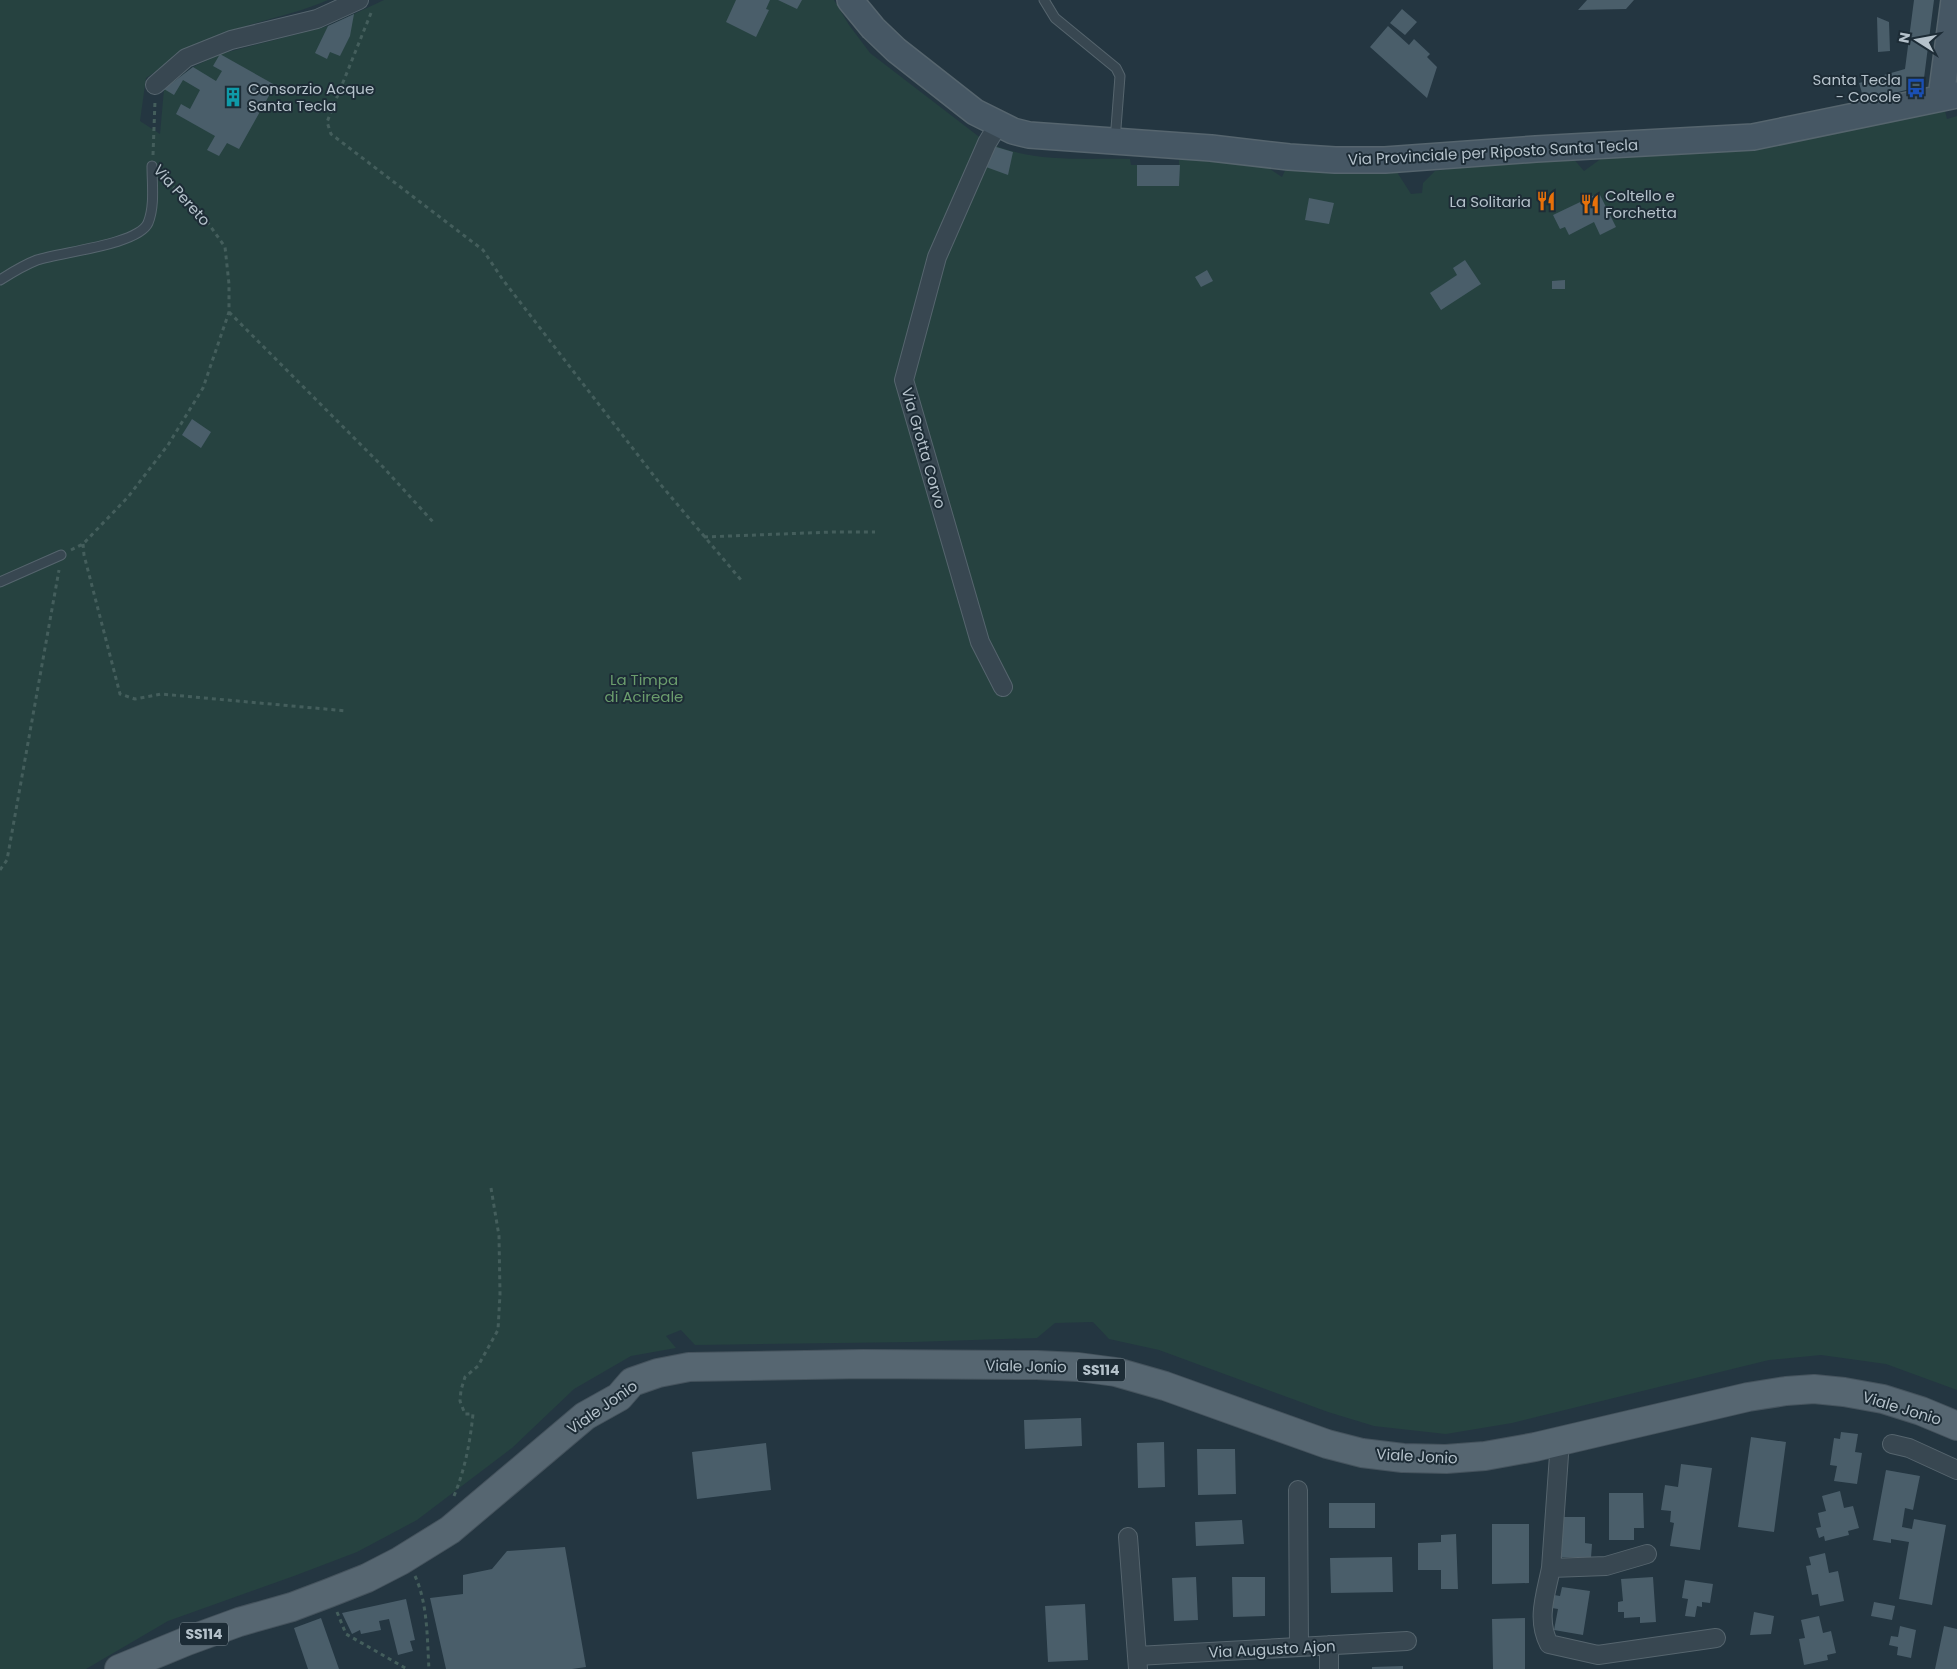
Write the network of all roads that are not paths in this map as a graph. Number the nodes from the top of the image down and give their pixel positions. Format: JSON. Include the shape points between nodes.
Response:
{"nodes":[{"id":1,"x":850,"y":0,"type":"edge"},
{"id":2,"x":1044,"y":0,"type":"edge"},
{"id":3,"x":1954,"y":0,"type":"edge"},
{"id":4,"x":365,"y":5,"type":"edge"},
{"id":5,"x":155,"y":85,"type":"road end"},
{"id":6,"x":1949,"y":96,"type":"edge"},
{"id":7,"x":998,"y":125,"type":"junction"},
{"id":8,"x":1115,"y":141,"type":"junction"},
{"id":9,"x":152,"y":166,"type":"road end"},
{"id":10,"x":0,"y":280,"type":"edge"},
{"id":11,"x":61,"y":555,"type":"road end"},
{"id":12,"x":0,"y":582,"type":"edge"},
{"id":13,"x":1003,"y":687,"type":"dead end"},
{"id":14,"x":1957,"y":1426,"type":"edge"},
{"id":15,"x":1560,"y":1441,"type":"junction"},
{"id":16,"x":1892,"y":1444,"type":"dead end"},
{"id":17,"x":1957,"y":1470,"type":"edge"},
{"id":18,"x":1298,"y":1490,"type":"dead end"},
{"id":19,"x":1128,"y":1536,"type":"dead end"},
{"id":20,"x":1647,"y":1554,"type":"dead end"},
{"id":21,"x":1551,"y":1568,"type":"junction"},
{"id":22,"x":292,"y":1607,"type":"junction"},
{"id":23,"x":1716,"y":1638,"type":"dead end"},
{"id":24,"x":1408,"y":1641,"type":"dead end"},
{"id":25,"x":1328,"y":1645,"type":"junction"},
{"id":26,"x":1299,"y":1647,"type":"junction"},
{"id":27,"x":1138,"y":1663,"type":"edge"},
{"id":28,"x":119,"y":1669,"type":"edge"},
{"id":29,"x":153,"y":1669,"type":"edge"},
{"id":30,"x":1329,"y":1669,"type":"edge"}],
"edges":[{"from":1,"to":7,"type":"street","name":"Via Provinciale per Riposto Santa Tecla","via":[[896,50],[975,112]]},
{"from":2,"to":8,"type":"lane","via":[[1054,18],[1116,68],[1120,76]]},
{"from":3,"to":6,"type":"street"},
{"from":4,"to":5,"type":"street","via":[[231,40],[186,58]]},
{"from":6,"to":8,"type":"street","name":"Via Provinciale per Riposto Santa Tecla","via":[[1754,137],[1385,160],[1289,157]]},
{"from":7,"to":8,"type":"street","name":"Via Provinciale per Riposto Santa Tecla","via":[[1029,134]]},
{"from":7,"to":13,"type":"street","name":"Via Grotta Corvo","via":[[987,143],[938,257],[904,380],[980,642]]},
{"from":9,"to":10,"type":"lane","via":[[152,210],[147,225],[135,236],[37,260]]},
{"from":11,"to":12,"type":"lane"},
{"from":14,"to":15,"type":"main road","name":"Viale Jonio","number":"SS114","via":[[1883,1399],[1814,1389],[1748,1397]]},
{"from":15,"to":21,"type":"street"},
{"from":15,"to":22,"type":"main road","name":"Viale Jonio","number":"SS114","via":[[1486,1456],[1446,1459],[1362,1452],[1287,1431],[1165,1386],[1116,1372],[1078,1367],[863,1364],[688,1367],[632,1382],[619,1397],[586,1416],[450,1530],[367,1578]]},
{"from":16,"to":17,"type":"street","via":[[1909,1448]]},
{"from":18,"to":26,"type":"street"},
{"from":19,"to":27,"type":"street"},
{"from":20,"to":21,"type":"street","via":[[1606,1566]]},
{"from":21,"to":23,"type":"street","via":[[1542,1618],[1543,1632],[1549,1644],[1598,1655]]},
{"from":22,"to":28,"type":"main road","name":"Viale Jonio","number":"SS114","via":[[239,1622]]},
{"from":22,"to":29,"type":"main road","name":"Viale Jonio","number":"SS114"},
{"from":24,"to":25,"type":"street","name":"Via Augusto Ajon"},
{"from":25,"to":26,"type":"street","name":"Via Augusto Ajon"},
{"from":25,"to":30,"type":"street"},
{"from":26,"to":27,"type":"street","name":"Via Augusto Ajon"}]}
